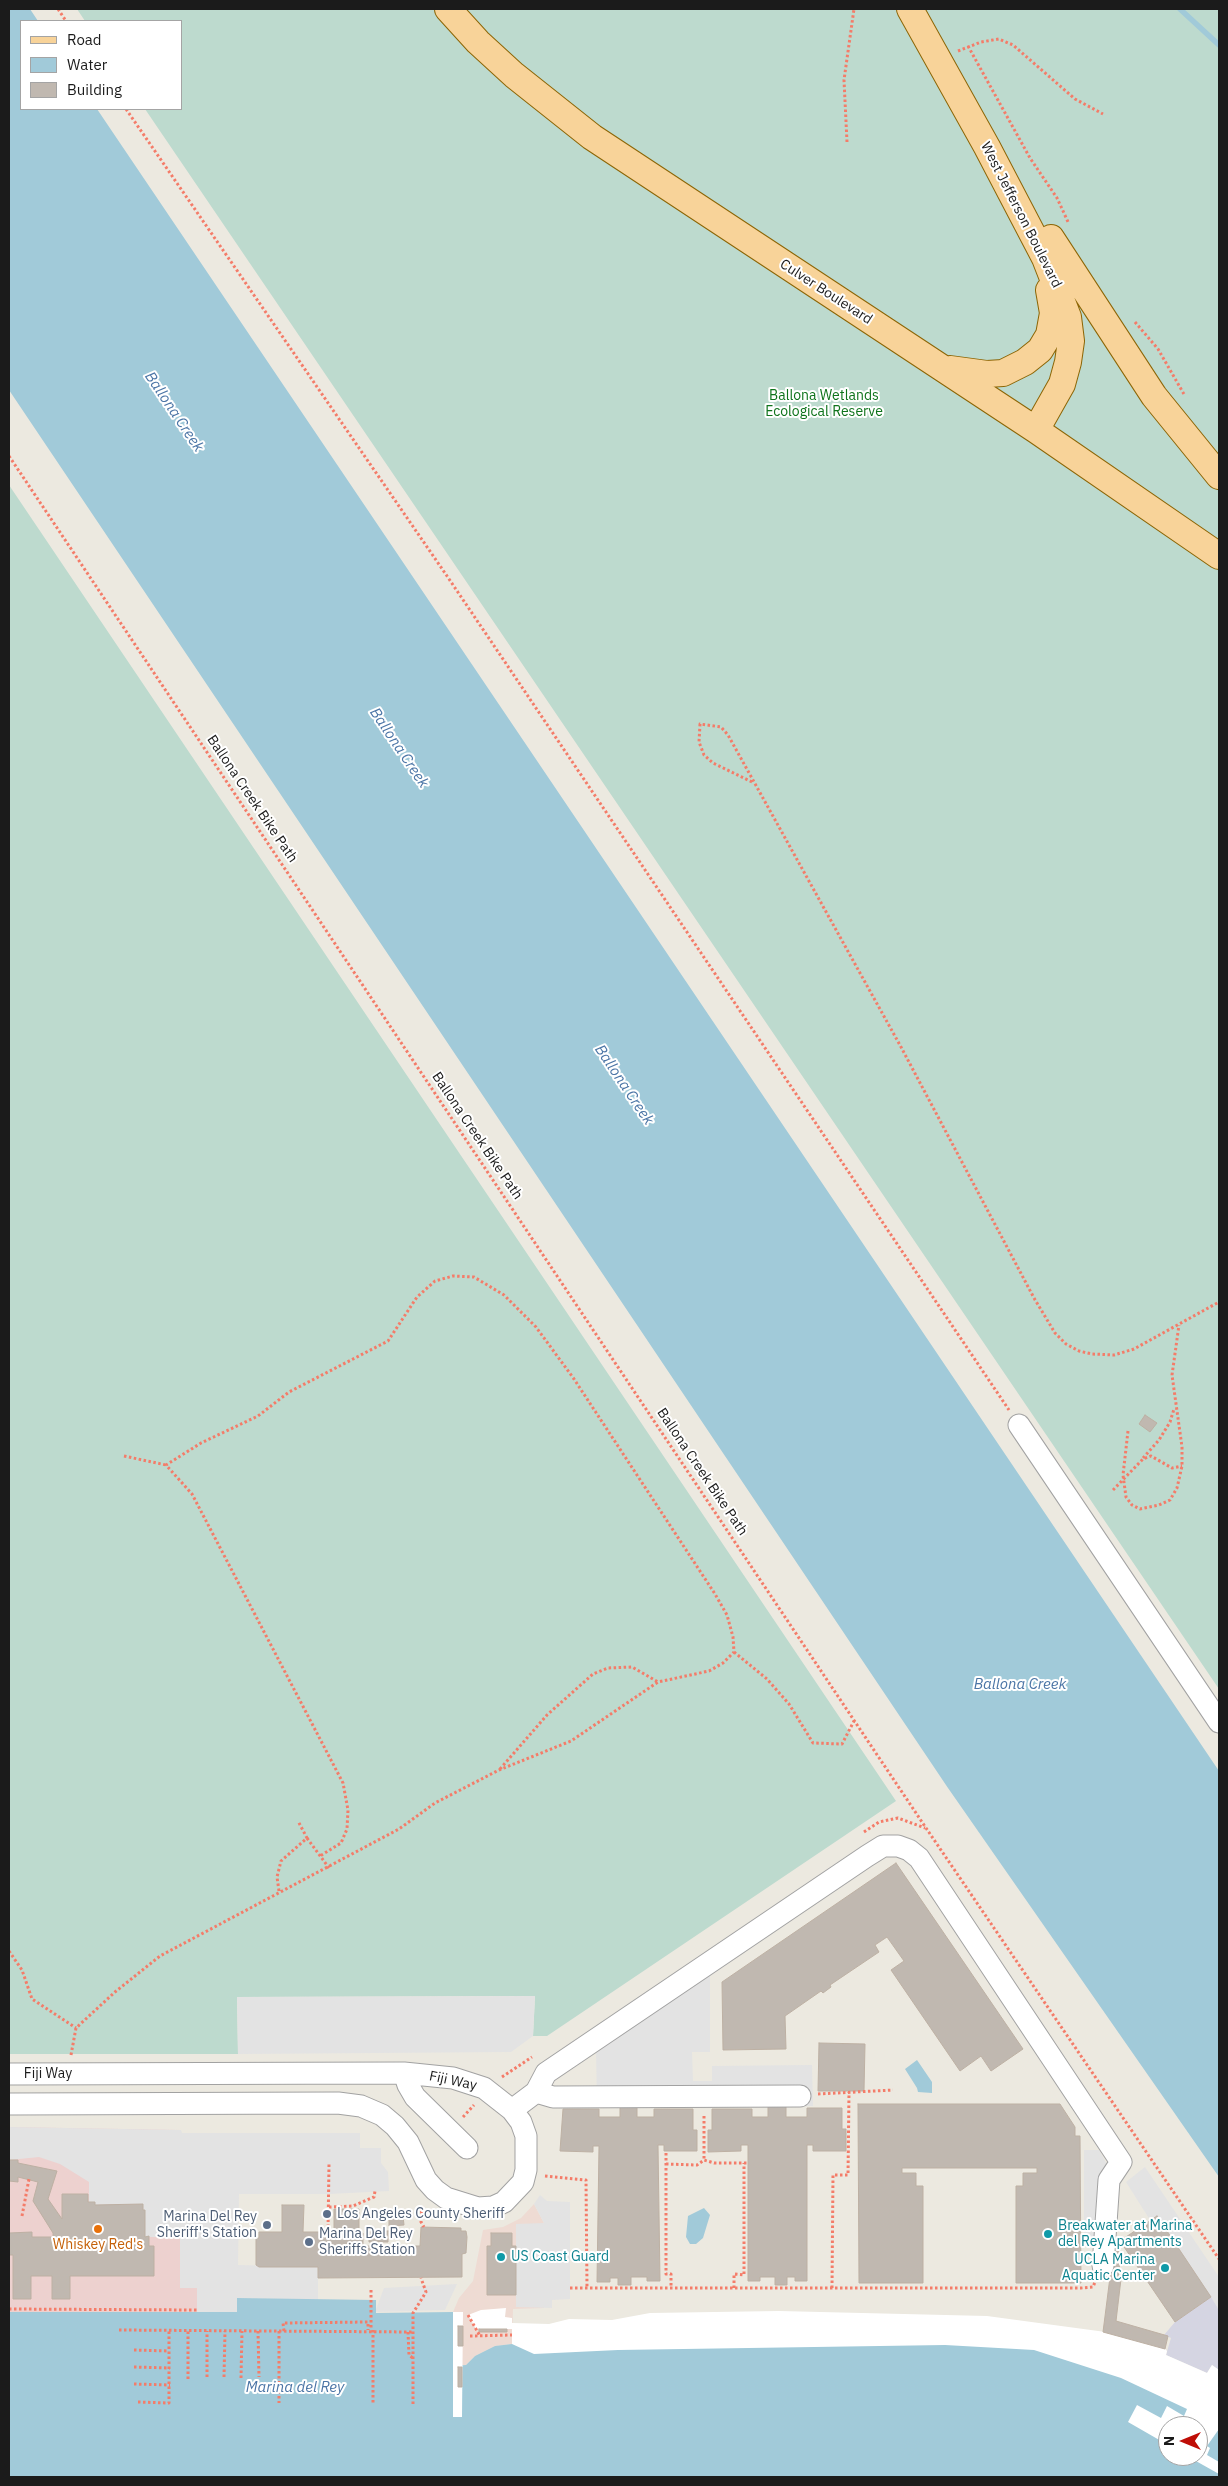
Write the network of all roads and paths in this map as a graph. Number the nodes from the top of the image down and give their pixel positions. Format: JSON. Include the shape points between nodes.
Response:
{"nodes":[{"id":1,"x":58,"y":9,"type":"edge"},
{"id":2,"x":448,"y":9,"type":"edge"},
{"id":3,"x":854,"y":9,"type":"edge"},
{"id":4,"x":910,"y":9,"type":"edge"},
{"id":5,"x":65,"y":20,"type":"edge"},
{"id":6,"x":968,"y":46,"type":"junction"},
{"id":7,"x":940,"y":62,"type":"junction"},
{"id":8,"x":127,"y":110,"type":"edge"},
{"id":9,"x":1103,"y":114,"type":"dead end"},
{"id":10,"x":847,"y":142,"type":"dead end"},
{"id":11,"x":986,"y":147,"type":"junction"},
{"id":12,"x":1072,"y":229,"type":"dead end"},
{"id":13,"x":1045,"y":258,"type":"junction"},
{"id":14,"x":1129,"y":316,"type":"dead end"},
{"id":15,"x":944,"y":368,"type":"junction"},
{"id":16,"x":1189,"y":403,"type":"dead end"},
{"id":17,"x":1036,"y":430,"type":"junction"},
{"id":18,"x":9,"y":456,"type":"edge"},
{"id":19,"x":1214,"y":463,"type":"edge"},
{"id":20,"x":1219,"y":556,"type":"edge"},
{"id":21,"x":752,"y":782,"type":"junction"},
{"id":22,"x":1219,"y":1302,"type":"edge"},
{"id":23,"x":1179,"y":1324,"type":"junction"},
{"id":24,"x":1175,"y":1406,"type":"junction"},
{"id":25,"x":1019,"y":1425,"type":"joint"},
{"id":26,"x":1128,"y":1431,"type":"dead end"},
{"id":27,"x":124,"y":1456,"type":"dead end"},
{"id":28,"x":1142,"y":1458,"type":"junction"},
{"id":29,"x":166,"y":1465,"type":"junction"},
{"id":30,"x":1182,"y":1466,"type":"junction"},
{"id":31,"x":1123,"y":1480,"type":"junction"},
{"id":32,"x":1113,"y":1490,"type":"dead end"},
{"id":33,"x":734,"y":1652,"type":"junction"},
{"id":34,"x":658,"y":1682,"type":"junction"},
{"id":35,"x":854,"y":1721,"type":"junction"},
{"id":36,"x":1219,"y":1722,"type":"edge"},
{"id":37,"x":499,"y":1770,"type":"junction"},
{"id":38,"x":298,"y":1822,"type":"dead end"},
{"id":39,"x":307,"y":1838,"type":"junction"},
{"id":40,"x":320,"y":1856,"type":"junction"},
{"id":41,"x":329,"y":1868,"type":"junction"},
{"id":42,"x":279,"y":1891,"type":"junction"},
{"id":43,"x":9,"y":1951,"type":"edge"},
{"id":44,"x":76,"y":2028,"type":"junction"},
{"id":45,"x":404,"y":2073,"type":"junction"},
{"id":46,"x":9,"y":2074,"type":"edge"},
{"id":47,"x":70,"y":2074,"type":"junction"},
{"id":48,"x":893,"y":2090,"type":"dead end"},
{"id":49,"x":536,"y":2092,"type":"junction"},
{"id":50,"x":849,"y":2092,"type":"junction"},
{"id":51,"x":800,"y":2096,"type":"joint"},
{"id":52,"x":704,"y":2097,"type":"junction"},
{"id":53,"x":9,"y":2104,"type":"edge"},
{"id":54,"x":70,"y":2104,"type":"junction"},
{"id":55,"x":512,"y":2110,"type":"junction"},
{"id":56,"x":468,"y":2148,"type":"dead end"},
{"id":57,"x":666,"y":2153,"type":"dead end"},
{"id":58,"x":704,"y":2160,"type":"junction"},
{"id":59,"x":329,"y":2164,"type":"dead end"},
{"id":60,"x":666,"y":2164,"type":"junction"},
{"id":61,"x":526,"y":2170,"type":"junction"},
{"id":62,"x":29,"y":2179,"type":"dead end"},
{"id":63,"x":375,"y":2191,"type":"dead end"},
{"id":64,"x":422,"y":2206,"type":"dead end"},
{"id":65,"x":329,"y":2208,"type":"junction"},
{"id":66,"x":22,"y":2216,"type":"dead end"},
{"id":67,"x":424,"y":2227,"type":"dead end"},
{"id":68,"x":328,"y":2232,"type":"dead end"},
{"id":69,"x":1219,"y":2259,"type":"edge"},
{"id":70,"x":1103,"y":2266,"type":"joint"},
{"id":71,"x":421,"y":2278,"type":"dead end"},
{"id":72,"x":570,"y":2288,"type":"dead end"},
{"id":73,"x":587,"y":2288,"type":"junction"},
{"id":74,"x":670,"y":2288,"type":"junction"},
{"id":75,"x":734,"y":2288,"type":"junction"},
{"id":76,"x":832,"y":2288,"type":"junction"},
{"id":77,"x":371,"y":2290,"type":"dead end"},
{"id":78,"x":9,"y":2309,"type":"edge"},
{"id":79,"x":197,"y":2310,"type":"dead end"},
{"id":80,"x":468,"y":2315,"type":"dead end"},
{"id":81,"x":119,"y":2330,"type":"dead end"},
{"id":82,"x":188,"y":2330,"type":"junction"},
{"id":83,"x":371,"y":2330,"type":"junction"},
{"id":84,"x":169,"y":2331,"type":"junction"},
{"id":85,"x":207,"y":2331,"type":"junction"},
{"id":86,"x":224,"y":2331,"type":"junction"},
{"id":87,"x":242,"y":2331,"type":"junction"},
{"id":88,"x":258,"y":2331,"type":"junction"},
{"id":89,"x":278,"y":2331,"type":"junction"},
{"id":90,"x":284,"y":2331,"type":"junction"},
{"id":91,"x":408,"y":2332,"type":"junction"},
{"id":92,"x":414,"y":2332,"type":"junction"},
{"id":93,"x":512,"y":2335,"type":"dead end"},
{"id":94,"x":470,"y":2336,"type":"dead end"},
{"id":95,"x":480,"y":2336,"type":"junction"},
{"id":96,"x":134,"y":2350,"type":"dead end"},
{"id":97,"x":169,"y":2351,"type":"junction"},
{"id":98,"x":414,"y":2360,"type":"junction"},
{"id":99,"x":134,"y":2368,"type":"dead end"},
{"id":100,"x":170,"y":2368,"type":"junction"},
{"id":101,"x":207,"y":2377,"type":"dead end"},
{"id":102,"x":224,"y":2377,"type":"dead end"},
{"id":103,"x":259,"y":2377,"type":"dead end"},
{"id":104,"x":241,"y":2378,"type":"dead end"},
{"id":105,"x":188,"y":2379,"type":"dead end"},
{"id":106,"x":134,"y":2384,"type":"dead end"},
{"id":107,"x":170,"y":2385,"type":"junction"},
{"id":108,"x":138,"y":2402,"type":"dead end"},
{"id":109,"x":278,"y":2403,"type":"dead end"},
{"id":110,"x":373,"y":2404,"type":"dead end"},
{"id":111,"x":413,"y":2404,"type":"dead end"}],
"edges":[{"from":1,"to":5,"type":"path"},
{"from":2,"to":15,"type":"main road","name":"Culver Boulevard","via":[[514,75],[592,137]]},
{"from":3,"to":10,"type":"path","via":[[844,80]]},
{"from":4,"to":7,"type":"main road","name":"West Jefferson Boulevard"},
{"from":6,"to":7,"type":"path"},
{"from":6,"to":9,"type":"path","via":[[999,39],[1013,45],[1075,99]]},
{"from":6,"to":12,"type":"path"},
{"from":7,"to":11,"type":"main road","name":"West Jefferson Boulevard"},
{"from":8,"to":25,"type":"path","via":[[458,593]]},
{"from":11,"to":13,"type":"main road","name":"West Jefferson Boulevard"},
{"from":11,"to":19,"type":"main road","via":[[1020,182],[1085,294],[1154,396]]},
{"from":13,"to":15,"type":"main road","via":[[1053,313],[1049,336],[1040,350],[1026,362],[1004,373]]},
{"from":13,"to":17,"type":"main road","name":"West Jefferson Boulevard","via":[[1068,317],[1071,341],[1062,384]]},
{"from":14,"to":16,"type":"path","via":[[1158,349]]},
{"from":15,"to":17,"type":"main road","name":"Culver Boulevard"},
{"from":17,"to":20,"type":"main road","name":"Culver Boulevard"},
{"from":18,"to":35,"type":"path","name":"Ballona Creek Bike Path"},
{"from":21,"to":21,"type":"path","via":[[728,734],[721,728],[700,724],[699,742],[704,755],[713,763]]},
{"from":21,"to":23,"type":"path","via":[[1055,1332],[1078,1351],[1104,1356],[1134,1349]]},
{"from":22,"to":23,"type":"path"},
{"from":23,"to":24,"type":"path","via":[[1172,1375]]},
{"from":24,"to":28,"type":"path","via":[[1170,1422],[1153,1449]]},
{"from":24,"to":30,"type":"path"},
{"from":25,"to":36,"type":"street"},
{"from":26,"to":31,"type":"path"},
{"from":27,"to":29,"type":"path"},
{"from":28,"to":30,"type":"path","via":[[1151,1456],[1172,1468]]},
{"from":28,"to":31,"type":"path"},
{"from":29,"to":33,"type":"path","via":[[201,1443],[258,1416],[289,1392],[388,1341],[417,1298],[435,1281],[453,1276],[474,1277],[504,1295],[536,1327],[574,1379],[715,1594],[727,1615]]},
{"from":29,"to":40,"type":"path","via":[[192,1494],[343,1782],[348,1810],[347,1828],[341,1844]]},
{"from":30,"to":31,"type":"path","via":[[1177,1488],[1170,1500],[1160,1505],[1140,1508],[1132,1505],[1126,1497]]},
{"from":31,"to":32,"type":"path"},
{"from":33,"to":34,"type":"path","via":[[709,1671]]},
{"from":33,"to":35,"type":"path","via":[[767,1679],[790,1704],[813,1743],[842,1744]]},
{"from":34,"to":37,"type":"path","via":[[571,1741]]},
{"from":34,"to":37,"type":"path","via":[[632,1667],[608,1668],[593,1674],[547,1715]]},
{"from":35,"to":69,"type":"path","name":"Ballona Creek Bike Path"},
{"from":37,"to":41,"type":"path","via":[[436,1803],[399,1829]]},
{"from":38,"to":39,"type":"path"},
{"from":39,"to":40,"type":"path"},
{"from":39,"to":42,"type":"path","via":[[281,1861],[277,1878]]},
{"from":40,"to":41,"type":"path"},
{"from":41,"to":42,"type":"path"},
{"from":42,"to":44,"type":"path","via":[[160,1956]]},
{"from":43,"to":44,"type":"path","via":[[22,1970],[32,1999]]},
{"from":44,"to":47,"type":"path"},
{"from":45,"to":47,"type":"street","name":"Fiji Way"},
{"from":45,"to":55,"type":"street","name":"Fiji Way","via":[[453,2078],[484,2088]]},
{"from":45,"to":56,"type":"street","via":[[415,2097]]},
{"from":46,"to":47,"type":"street","name":"Fiji Way"},
{"from":47,"to":54,"type":"street"},
{"from":48,"to":50,"type":"path"},
{"from":49,"to":52,"type":"street","via":[[553,2097]]},
{"from":49,"to":55,"type":"street"},
{"from":49,"to":70,"type":"street","via":[[546,2073],[867,1856],[883,1846],[909,1850],[919,1858],[1127,2164],[1109,2180]]},
{"from":50,"to":51,"type":"path"},
{"from":50,"to":76,"type":"path","via":[[848,2175],[833,2175]]},
{"from":51,"to":52,"type":"street"},
{"from":52,"to":58,"type":"path"},
{"from":53,"to":54,"type":"street","name":"Fiji Way"},
{"from":54,"to":61,"type":"street","name":"Fiji Way","via":[[338,2103],[361,2106],[382,2115],[395,2126],[408,2142],[423,2175],[435,2190],[446,2198],[478,2208],[504,2202],[523,2182]]},
{"from":55,"to":61,"type":"street","name":"Fiji Way","via":[[526,2136]]},
{"from":57,"to":60,"type":"path"},
{"from":58,"to":60,"type":"path","via":[[697,2164]]},
{"from":58,"to":75,"type":"path","via":[[746,2163],[744,2275],[734,2274]]},
{"from":59,"to":65,"type":"path"},
{"from":60,"to":74,"type":"path","via":[[666,2274],[670,2274]]},
{"from":61,"to":73,"type":"path","via":[[555,2178],[586,2180]]},
{"from":62,"to":66,"type":"path"},
{"from":63,"to":65,"type":"path","via":[[374,2197],[353,2206]]},
{"from":64,"to":67,"type":"path","via":[[421,2222]]},
{"from":65,"to":68,"type":"path"},
{"from":70,"to":76,"type":"path","via":[[1093,2287],[1081,2288]]},
{"from":71,"to":92,"type":"path","via":[[426,2292],[414,2313]]},
{"from":72,"to":73,"type":"path"},
{"from":73,"to":74,"type":"path"},
{"from":74,"to":75,"type":"path"},
{"from":75,"to":76,"type":"path"},
{"from":77,"to":83,"type":"path"},
{"from":78,"to":79,"type":"path"},
{"from":80,"to":95,"type":"path"},
{"from":81,"to":84,"type":"path"},
{"from":82,"to":84,"type":"path"},
{"from":82,"to":85,"type":"path"},
{"from":82,"to":105,"type":"path"},
{"from":83,"to":90,"type":"path"},
{"from":83,"to":90,"type":"path","via":[[368,2322],[320,2322],[283,2323]]},
{"from":83,"to":91,"type":"path"},
{"from":83,"to":110,"type":"path"},
{"from":84,"to":97,"type":"path"},
{"from":85,"to":86,"type":"path"},
{"from":85,"to":101,"type":"path"},
{"from":86,"to":87,"type":"path"},
{"from":86,"to":102,"type":"path"},
{"from":87,"to":88,"type":"path"},
{"from":87,"to":104,"type":"path"},
{"from":88,"to":89,"type":"path"},
{"from":88,"to":103,"type":"path"},
{"from":89,"to":90,"type":"path"},
{"from":89,"to":109,"type":"path"},
{"from":91,"to":92,"type":"path"},
{"from":91,"to":98,"type":"path","via":[[409,2355]]},
{"from":92,"to":98,"type":"path"},
{"from":93,"to":95,"type":"path"},
{"from":94,"to":95,"type":"path"},
{"from":96,"to":97,"type":"path"},
{"from":97,"to":100,"type":"path"},
{"from":98,"to":111,"type":"path"},
{"from":99,"to":100,"type":"path"},
{"from":100,"to":107,"type":"path"},
{"from":106,"to":107,"type":"path"},
{"from":107,"to":108,"type":"path","via":[[169,2403]]}]}
